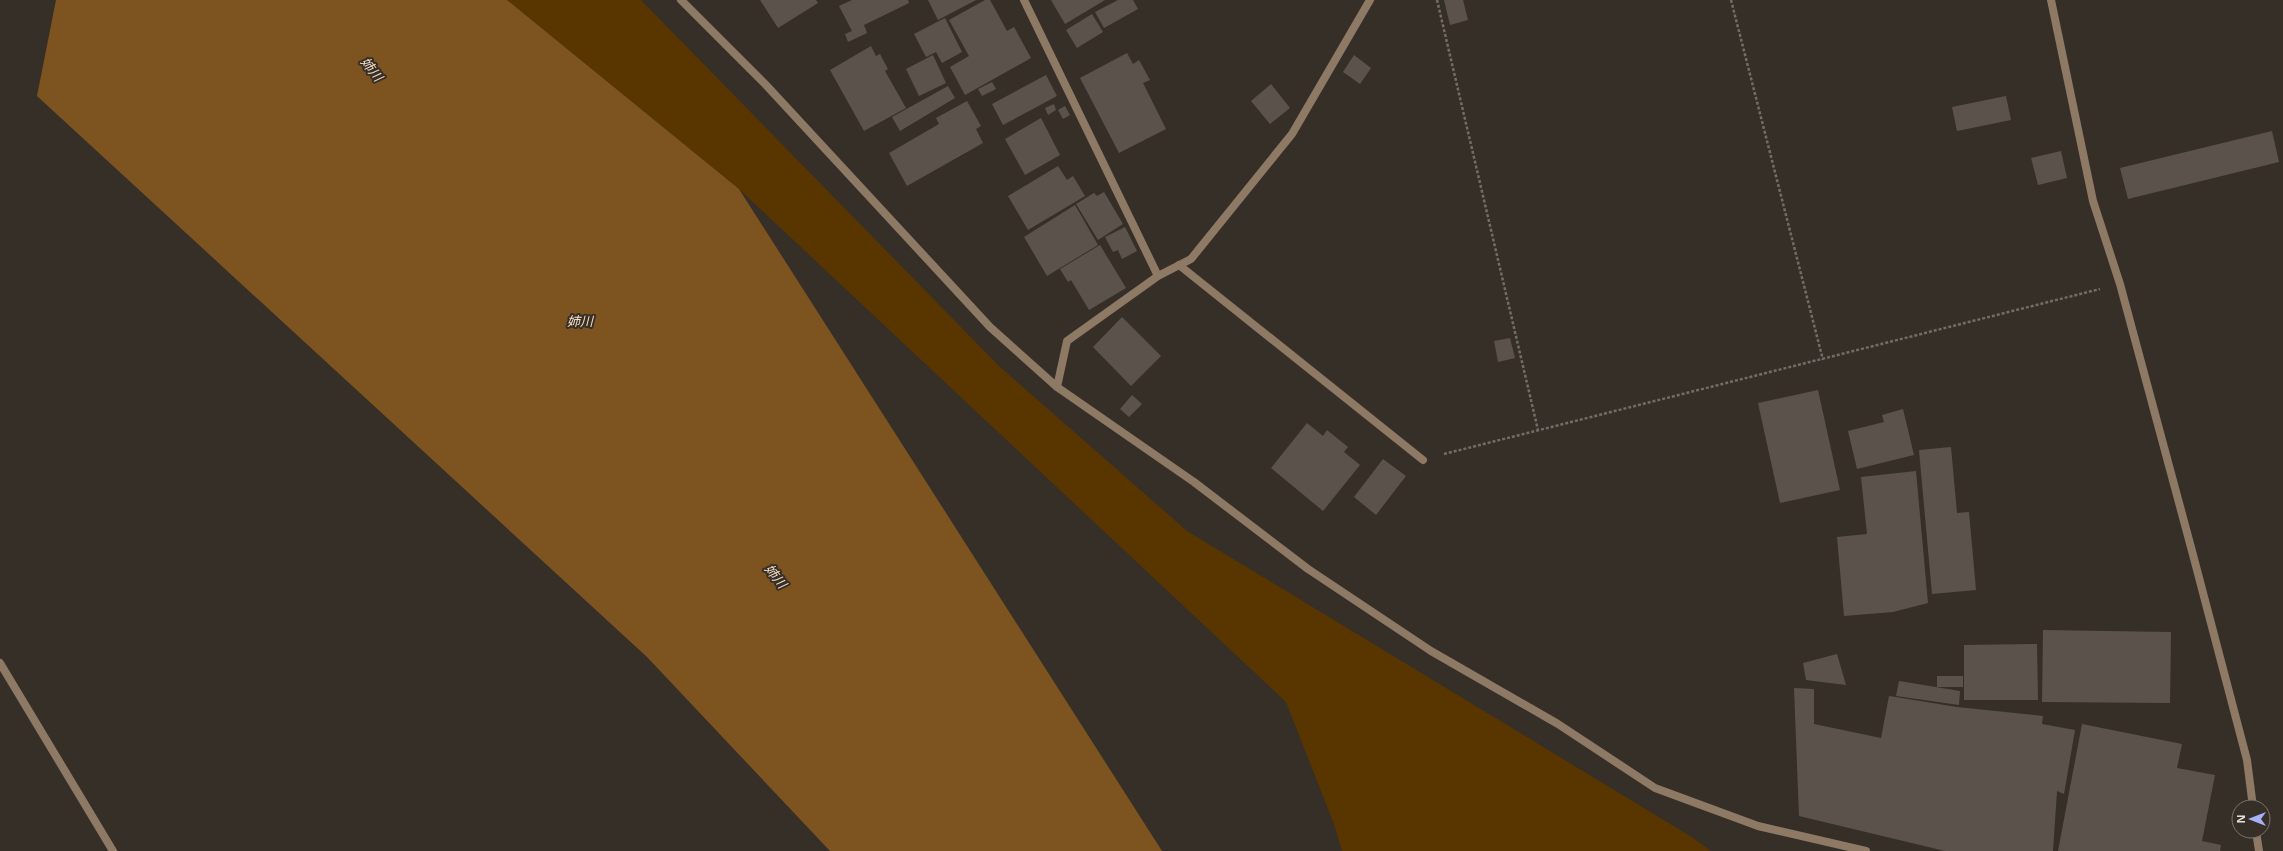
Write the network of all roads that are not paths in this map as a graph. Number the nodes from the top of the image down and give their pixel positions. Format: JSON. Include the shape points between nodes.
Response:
{"nodes":[{"id":1,"x":681,"y":0,"type":"edge"},
{"id":2,"x":1024,"y":0,"type":"edge"},
{"id":3,"x":1370,"y":0,"type":"edge"},
{"id":4,"x":2051,"y":0,"type":"edge"},
{"id":5,"x":1179,"y":265,"type":"junction"},
{"id":6,"x":1158,"y":276,"type":"junction"},
{"id":7,"x":1057,"y":387,"type":"junction"},
{"id":8,"x":1423,"y":460,"type":"road end"},
{"id":9,"x":0,"y":663,"type":"edge"},
{"id":10,"x":2252,"y":799,"type":"edge"},
{"id":11,"x":2257,"y":839,"type":"edge"},
{"id":12,"x":113,"y":851,"type":"edge"},
{"id":13,"x":1866,"y":851,"type":"edge"},
{"id":14,"x":2259,"y":851,"type":"edge"}],
"edges":[{"from":1,"to":7,"type":"street","via":[[766,85],[990,327]]},
{"from":2,"to":6,"type":"street"},
{"from":3,"to":5,"type":"street","via":[[1292,134],[1191,259]]},
{"from":4,"to":10,"type":"street","via":[[2093,201],[2120,284],[2247,760]]},
{"from":5,"to":6,"type":"street"},
{"from":5,"to":8,"type":"street"},
{"from":6,"to":7,"type":"street","via":[[1067,341]]},
{"from":7,"to":13,"type":"street","via":[[1194,482],[1315,574],[1431,651],[1558,724],[1655,788],[1758,826]]},
{"from":9,"to":12,"type":"street"},
{"from":11,"to":14,"type":"street"}]}
